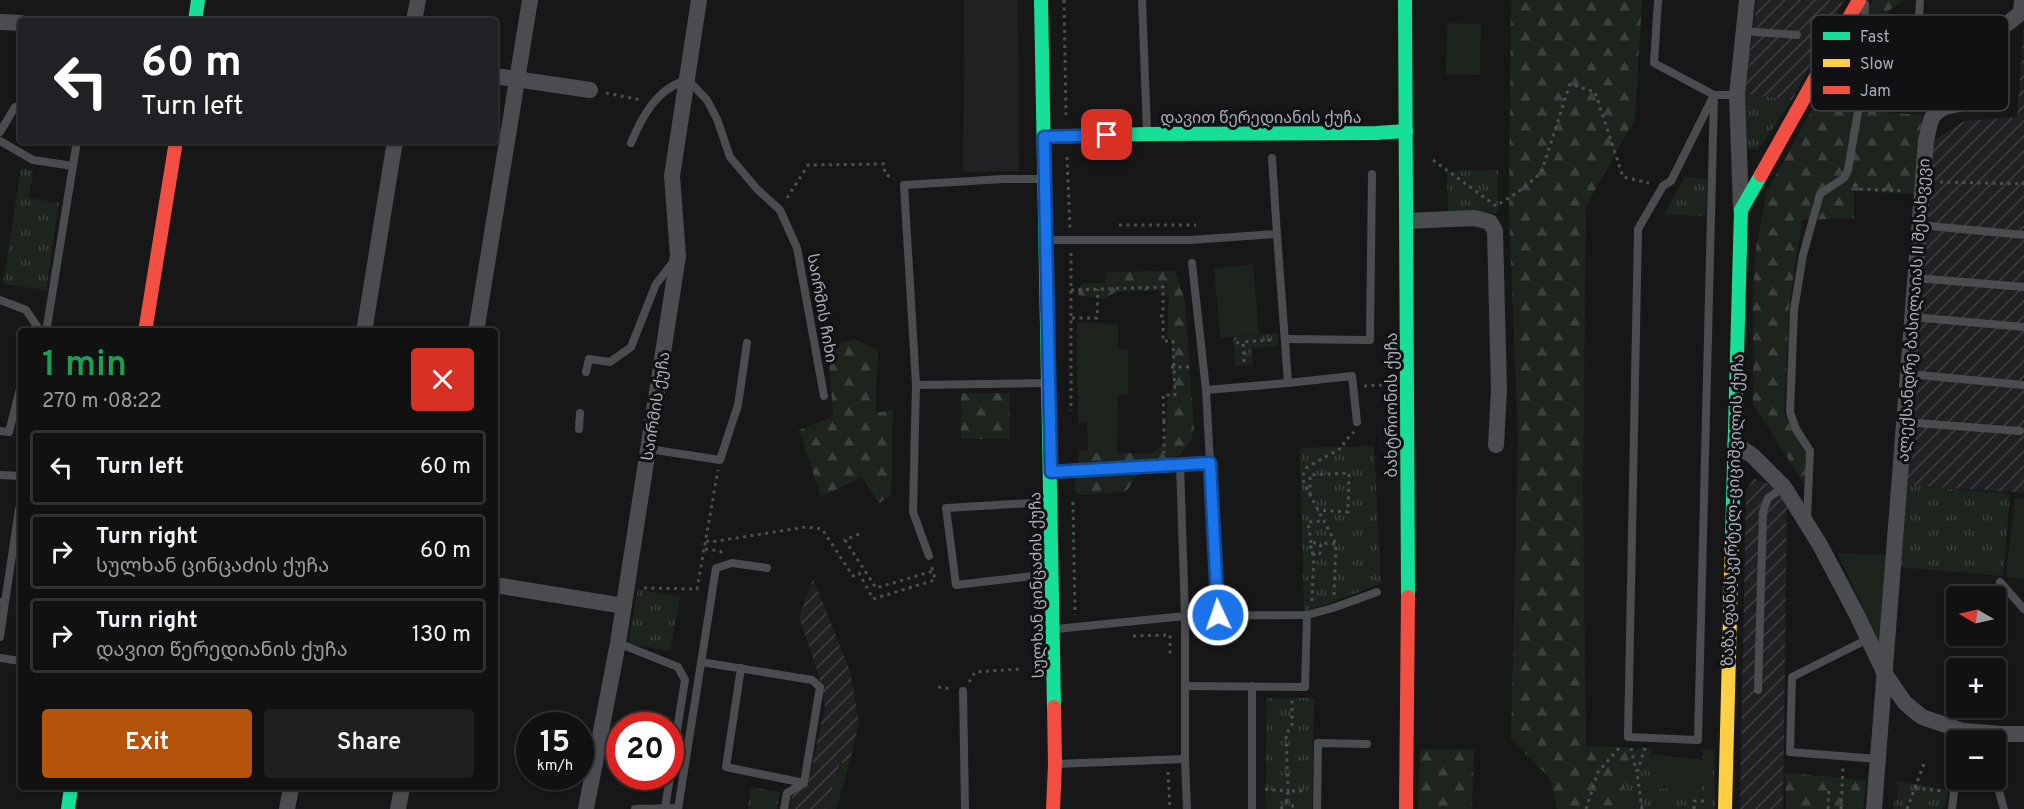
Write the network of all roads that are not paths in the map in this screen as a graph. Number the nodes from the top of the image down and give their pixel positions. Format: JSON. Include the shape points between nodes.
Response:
{"nodes":[{"id":1,"x":198,"y":0,"type":"edge"},
{"id":2,"x":418,"y":0,"type":"edge"},
{"id":3,"x":530,"y":0,"type":"edge"},
{"id":4,"x":699,"y":0,"type":"edge"},
{"id":5,"x":1041,"y":0,"type":"edge"},
{"id":6,"x":1142,"y":0,"type":"edge"},
{"id":7,"x":1405,"y":0,"type":"edge"},
{"id":8,"x":1658,"y":0,"type":"edge"},
{"id":9,"x":1747,"y":0,"type":"edge"},
{"id":10,"x":1858,"y":0,"type":"edge"},
{"id":11,"x":1865,"y":0,"type":"edge"},
{"id":12,"x":1920,"y":0,"type":"edge"},
{"id":13,"x":2022,"y":0,"type":"edge"},
{"id":14,"x":1850,"y":15,"type":"edge"},
{"id":15,"x":1864,"y":15,"type":"edge"},
{"id":16,"x":1919,"y":15,"type":"edge"},
{"id":17,"x":195,"y":18,"type":"edge"},
{"id":18,"x":415,"y":18,"type":"edge"},
{"id":19,"x":0,"y":22,"type":"edge"},
{"id":20,"x":18,"y":22,"type":"edge"},
{"id":21,"x":2009,"y":22,"type":"edge"},
{"id":22,"x":1743,"y":31,"type":"junction"},
{"id":23,"x":1797,"y":35,"type":"dead end"},
{"id":24,"x":498,"y":76,"type":"edge"},
{"id":25,"x":518,"y":79,"type":"junction"},
{"id":26,"x":688,"y":80,"type":"junction"},
{"id":27,"x":1811,"y":84,"type":"edge"},
{"id":28,"x":590,"y":90,"type":"road end"},
{"id":29,"x":1714,"y":95,"type":"junction"},
{"id":30,"x":1737,"y":95,"type":"junction"},
{"id":31,"x":18,"y":108,"type":"edge"},
{"id":32,"x":1858,"y":111,"type":"edge"},
{"id":33,"x":1940,"y":111,"type":"edge"},
{"id":34,"x":1406,"y":131,"type":"junction"},
{"id":35,"x":0,"y":132,"type":"edge"},
{"id":36,"x":1147,"y":134,"type":"junction"},
{"id":37,"x":1044,"y":137,"type":"junction"},
{"id":38,"x":0,"y":141,"type":"edge"},
{"id":39,"x":631,"y":143,"type":"dead end"},
{"id":40,"x":77,"y":144,"type":"edge"},
{"id":41,"x":176,"y":144,"type":"edge"},
{"id":42,"x":395,"y":144,"type":"edge"},
{"id":43,"x":1272,"y":158,"type":"dead end"},
{"id":44,"x":73,"y":166,"type":"junction"},
{"id":45,"x":1372,"y":174,"type":"dead end"},
{"id":46,"x":1045,"y":179,"type":"junction"},
{"id":47,"x":1741,"y":210,"type":"junction"},
{"id":48,"x":1407,"y":221,"type":"junction"},
{"id":49,"x":1919,"y":225,"type":"junction"},
{"id":50,"x":1277,"y":234,"type":"junction"},
{"id":51,"x":2024,"y":235,"type":"edge"},
{"id":52,"x":1045,"y":240,"type":"junction"},
{"id":53,"x":678,"y":256,"type":"junction"},
{"id":54,"x":1192,"y":264,"type":"dead end"},
{"id":55,"x":1916,"y":278,"type":"junction"},
{"id":56,"x":2024,"y":287,"type":"edge"},
{"id":57,"x":0,"y":300,"type":"edge"},
{"id":58,"x":1912,"y":317,"type":"junction"},
{"id":59,"x":2024,"y":327,"type":"edge"},
{"id":60,"x":38,"y":328,"type":"edge"},
{"id":61,"x":47,"y":328,"type":"edge"},
{"id":62,"x":146,"y":328,"type":"edge"},
{"id":63,"x":365,"y":328,"type":"edge"},
{"id":64,"x":477,"y":328,"type":"edge"},
{"id":65,"x":1286,"y":339,"type":"junction"},
{"id":66,"x":747,"y":343,"type":"dead end"},
{"id":67,"x":586,"y":372,"type":"dead end"},
{"id":68,"x":1908,"y":374,"type":"junction"},
{"id":69,"x":1049,"y":383,"type":"junction"},
{"id":70,"x":1288,"y":383,"type":"junction"},
{"id":71,"x":916,"y":385,"type":"junction"},
{"id":72,"x":2024,"y":385,"type":"edge"},
{"id":73,"x":1206,"y":390,"type":"junction"},
{"id":74,"x":18,"y":396,"type":"edge"},
{"id":75,"x":824,"y":396,"type":"dead end"},
{"id":76,"x":579,"y":413,"type":"dead end"},
{"id":77,"x":1357,"y":422,"type":"road end"},
{"id":78,"x":1904,"y":422,"type":"junction"},
{"id":79,"x":579,"y":429,"type":"dead end"},
{"id":80,"x":2020,"y":430,"type":"dead end"},
{"id":81,"x":0,"y":431,"type":"edge"},
{"id":82,"x":1735,"y":444,"type":"junction"},
{"id":83,"x":1496,"y":445,"type":"dead end"},
{"id":84,"x":649,"y":449,"type":"junction"},
{"id":85,"x":1210,"y":463,"type":"junction"},
{"id":86,"x":1180,"y":465,"type":"junction"},
{"id":87,"x":1051,"y":472,"type":"junction"},
{"id":88,"x":0,"y":475,"type":"edge"},
{"id":89,"x":18,"y":476,"type":"edge"},
{"id":90,"x":1784,"y":487,"type":"junction"},
{"id":91,"x":1051,"y":502,"type":"junction"},
{"id":92,"x":18,"y":519,"type":"edge"},
{"id":93,"x":1807,"y":523,"type":"junction"},
{"id":94,"x":929,"y":556,"type":"dead end"},
{"id":95,"x":767,"y":568,"type":"dead end"},
{"id":96,"x":1051,"y":574,"type":"junction"},
{"id":97,"x":2000,"y":582,"type":"dead end"},
{"id":98,"x":498,"y":585,"type":"edge"},
{"id":99,"x":1377,"y":592,"type":"dead end"},
{"id":100,"x":2,"y":602,"type":"edge"},
{"id":101,"x":624,"y":606,"type":"junction"},
{"id":102,"x":2024,"y":609,"type":"edge"},
{"id":103,"x":1185,"y":615,"type":"junction"},
{"id":104,"x":1218,"y":615,"type":"junction"},
{"id":105,"x":1309,"y":615,"type":"junction"},
{"id":106,"x":1052,"y":629,"type":"junction"},
{"id":107,"x":0,"y":637,"type":"edge"},
{"id":108,"x":1868,"y":639,"type":"junction"},
{"id":109,"x":618,"y":643,"type":"junction"},
{"id":110,"x":0,"y":658,"type":"edge"},
{"id":111,"x":18,"y":661,"type":"edge"},
{"id":112,"x":701,"y":662,"type":"junction"},
{"id":113,"x":741,"y":668,"type":"junction"},
{"id":114,"x":1885,"y":674,"type":"junction"},
{"id":115,"x":1185,"y":686,"type":"junction"},
{"id":116,"x":1252,"y":687,"type":"junction"},
{"id":117,"x":1758,"y":690,"type":"dead end"},
{"id":118,"x":963,"y":691,"type":"road end"},
{"id":119,"x":680,"y":712,"type":"edge"},
{"id":120,"x":2024,"y":734,"type":"edge"},
{"id":121,"x":1366,"y":744,"type":"dead end"},
{"id":122,"x":1185,"y":759,"type":"junction"},
{"id":123,"x":1878,"y":759,"type":"junction"},
{"id":124,"x":1055,"y":764,"type":"junction"},
{"id":125,"x":804,"y":783,"type":"junction"},
{"id":126,"x":71,"y":790,"type":"edge"},
{"id":127,"x":291,"y":790,"type":"edge"},
{"id":128,"x":402,"y":790,"type":"edge"},
{"id":129,"x":668,"y":790,"type":"edge"},
{"id":130,"x":1953,"y":790,"type":"edge"},
{"id":131,"x":1999,"y":790,"type":"edge"},
{"id":132,"x":1719,"y":805,"type":"edge"},
{"id":133,"x":665,"y":808,"type":"edge"},
{"id":134,"x":678,"y":808,"type":"edge"},
{"id":135,"x":68,"y":809,"type":"edge"},
{"id":136,"x":287,"y":809,"type":"edge"},
{"id":137,"x":398,"y":809,"type":"edge"},
{"id":138,"x":586,"y":809,"type":"edge"},
{"id":139,"x":635,"y":809,"type":"edge"},
{"id":140,"x":784,"y":809,"type":"edge"},
{"id":141,"x":966,"y":809,"type":"edge"},
{"id":142,"x":1053,"y":809,"type":"edge"},
{"id":143,"x":1187,"y":809,"type":"edge"},
{"id":144,"x":1252,"y":809,"type":"edge"},
{"id":145,"x":1317,"y":809,"type":"edge"},
{"id":146,"x":1406,"y":809,"type":"edge"},
{"id":147,"x":1874,"y":809,"type":"edge"},
{"id":148,"x":1952,"y":809,"type":"edge"},
{"id":149,"x":2004,"y":809,"type":"edge"}],
"edges":[{"from":1,"to":17,"type":"street"},
{"from":2,"to":18,"type":"street"},
{"from":3,"to":25,"type":"street"},
{"from":4,"to":26,"type":"street","name":"საირმის ქუჩა"},
{"from":5,"to":37,"type":"street","name":"სულხან ცინცაძის ქუჩა"},
{"from":6,"to":36,"type":"lane"},
{"from":7,"to":34,"type":"street","name":"ბახტრიონის ქუჩა"},
{"from":8,"to":29,"type":"lane","via":[[1654,63]]},
{"from":9,"to":22,"type":"street","name":"ზაზა ფანასკერტელ-ციციშვილის ქუჩა"},
{"from":10,"to":14,"type":"street","name":"ზაზა ფანასკერტელ-ციციშვილის ქუჩა"},
{"from":11,"to":15,"type":"lane"},
{"from":12,"to":16,"type":"lane"},
{"from":13,"to":21,"type":"street","name":"ალექსანდრე ბასილაიას II შესახვევი","via":[[2021,13]]},
{"from":19,"to":20,"type":"street"},
{"from":22,"to":23,"type":"lane"},
{"from":22,"to":30,"type":"street","name":"ზაზა ფანასკერტელ-ციციშვილის ქუჩა"},
{"from":24,"to":25,"type":"street"},
{"from":25,"to":28,"type":"street"},
{"from":25,"to":64,"type":"street"},
{"from":26,"to":39,"type":"lane","via":[[676,83],[652,102]]},
{"from":26,"to":53,"type":"street","name":"საირმის ქუჩა","via":[[672,176]]},
{"from":26,"to":75,"type":"lane","name":"საირმის ჩიხი","via":[[707,100],[730,157],[780,210],[797,248]]},
{"from":27,"to":47,"type":"street","name":"ზაზა ფანასკერტელ-ციციშვილის ქუჩა"},
{"from":29,"to":29,"type":"lane","via":[[1671,181],[1663,186],[1638,229],[1628,737],[1698,740]]},
{"from":29,"to":30,"type":"lane"},
{"from":30,"to":47,"type":"street","name":"ზაზა ფანასკერტელ-ციციშვილის ქუჩა"},
{"from":31,"to":35,"type":"lane"},
{"from":32,"to":93,"type":"lane","via":[[1848,170],[1844,178],[1820,194],[1803,255],[1794,310],[1790,412],[1810,451]]},
{"from":33,"to":49,"type":"street","name":"ალექსანდრე ბასილაიას II შესახვევი","via":[[1932,118],[1926,141]]},
{"from":34,"to":36,"type":"street","name":"დავით წერედიანის ქუჩა"},
{"from":34,"to":48,"type":"street","name":"ბახტრიონის ქუჩა"},
{"from":36,"to":37,"type":"street","name":"დავით წერედიანის ქუჩა"},
{"from":37,"to":46,"type":"street","name":"სულხან ცინცაძის ქუჩა"},
{"from":38,"to":44,"type":"lane","via":[[33,160]]},
{"from":40,"to":44,"type":"lane"},
{"from":41,"to":62,"type":"street"},
{"from":42,"to":63,"type":"street"},
{"from":43,"to":50,"type":"lane"},
{"from":44,"to":61,"type":"lane"},
{"from":45,"to":65,"type":"lane","via":[[1370,340]]},
{"from":46,"to":52,"type":"street","name":"სულხან ცინცაძის ქუჩა"},
{"from":46,"to":71,"type":"lane","via":[[904,185]]},
{"from":47,"to":82,"type":"street","name":"ზაზა ფანასკერტელ-ციციშვილის ქუჩა"},
{"from":48,"to":83,"type":"street","via":[[1474,218],[1490,222],[1495,231],[1499,390]]},
{"from":48,"to":146,"type":"street","name":"ბახტრიონის ქუჩა"},
{"from":49,"to":51,"type":"lane"},
{"from":49,"to":55,"type":"street","name":"ალექსანდრე ბასილაიას II შესახვევი"},
{"from":50,"to":52,"type":"lane","via":[[1190,240]]},
{"from":50,"to":65,"type":"lane"},
{"from":52,"to":69,"type":"street","name":"სულხან ცინცაძის ქუჩა"},
{"from":53,"to":67,"type":"lane","via":[[656,284],[631,347],[610,362],[589,359]]},
{"from":53,"to":84,"type":"street","name":"საირმის ქუჩა"},
{"from":54,"to":73,"type":"lane"},
{"from":55,"to":56,"type":"lane"},
{"from":55,"to":58,"type":"street","name":"ალექსანდრე ბასილაიას II შესახვევი"},
{"from":57,"to":60,"type":"lane","via":[[26,310]]},
{"from":58,"to":59,"type":"lane"},
{"from":58,"to":68,"type":"street","name":"ალექსანდრე ბასილაიას II შესახვევი"},
{"from":65,"to":70,"type":"lane"},
{"from":66,"to":84,"type":"lane","via":[[738,405],[720,460]]},
{"from":68,"to":72,"type":"lane"},
{"from":68,"to":78,"type":"street","name":"ალექსანდრე ბასილაიას II შესახვევი"},
{"from":69,"to":71,"type":"lane"},
{"from":69,"to":87,"type":"street","name":"სულხან ცინცაძის ქუჩა"},
{"from":70,"to":73,"type":"lane"},
{"from":70,"to":77,"type":"lane","via":[[1352,376]]},
{"from":71,"to":94,"type":"lane","via":[[914,512]]},
{"from":73,"to":85,"type":"lane"},
{"from":74,"to":81,"type":"lane","via":[[9,432]]},
{"from":76,"to":79,"type":"lane"},
{"from":78,"to":80,"type":"lane"},
{"from":78,"to":114,"type":"street","name":"ალექსანდრე ბასილაიას II შესახვევი"},
{"from":82,"to":90,"type":"street"},
{"from":82,"to":132,"type":"street","name":"ზაზა ფანასკერტელ-ციციშვილის ქუჩა"},
{"from":84,"to":101,"type":"street","name":"საირმის ქუჩა"},
{"from":85,"to":86,"type":"lane"},
{"from":85,"to":104,"type":"lane"},
{"from":86,"to":87,"type":"lane"},
{"from":86,"to":103,"type":"lane"},
{"from":87,"to":91,"type":"street","name":"სულხან ცინცაძის ქუჩა"},
{"from":88,"to":89,"type":"lane"},
{"from":90,"to":93,"type":"street"},
{"from":90,"to":117,"type":"lane","via":[[1768,498],[1763,512]]},
{"from":91,"to":96,"type":"street","name":"სულხან ცინცაძის ქუჩა"},
{"from":91,"to":96,"type":"lane","via":[[945,508],[956,585]]},
{"from":92,"to":100,"type":"lane"},
{"from":93,"to":108,"type":"street"},
{"from":95,"to":112,"type":"lane","via":[[732,563],[716,568]]},
{"from":96,"to":106,"type":"street","name":"სულხან ცინცაძის ქუჩა"},
{"from":97,"to":102,"type":"lane"},
{"from":98,"to":101,"type":"street"},
{"from":99,"to":105,"type":"lane"},
{"from":100,"to":107,"type":"lane"},
{"from":101,"to":109,"type":"street","name":"საირმის ქუჩა"},
{"from":103,"to":104,"type":"lane"},
{"from":103,"to":106,"type":"lane"},
{"from":103,"to":115,"type":"lane"},
{"from":104,"to":105,"type":"lane"},
{"from":105,"to":116,"type":"lane","via":[[1305,687]]},
{"from":106,"to":124,"type":"street","name":"სულხან ცინცაძის ქუჩა"},
{"from":108,"to":114,"type":"street"},
{"from":108,"to":123,"type":"lane","via":[[1792,677],[1790,752]]},
{"from":109,"to":119,"type":"lane","via":[[678,667],[685,680]]},
{"from":109,"to":138,"type":"street","name":"საირმის ქუჩა"},
{"from":110,"to":111,"type":"lane"},
{"from":112,"to":113,"type":"lane"},
{"from":112,"to":134,"type":"lane"},
{"from":113,"to":125,"type":"lane","via":[[726,767]]},
{"from":113,"to":125,"type":"lane","via":[[812,680],[820,687]]},
{"from":114,"to":120,"type":"street","via":[[1905,703],[1922,717],[1962,731]]},
{"from":114,"to":123,"type":"street","name":"ალექსანდრე ბასილაიას II შესახვევი"},
{"from":115,"to":116,"type":"lane"},
{"from":115,"to":122,"type":"lane"},
{"from":116,"to":144,"type":"lane"},
{"from":118,"to":141,"type":"lane"},
{"from":121,"to":145,"type":"lane","via":[[1318,743]]},
{"from":122,"to":124,"type":"lane"},
{"from":122,"to":143,"type":"lane"},
{"from":123,"to":147,"type":"street","name":"ალექსანდრე ბასილაიას II შესახვევი"},
{"from":124,"to":142,"type":"street","name":"სულხან ცინცაძის ქუჩა"},
{"from":125,"to":140,"type":"lane","via":[[787,793]]},
{"from":126,"to":135,"type":"street"},
{"from":127,"to":136,"type":"street"},
{"from":128,"to":137,"type":"street"},
{"from":129,"to":133,"type":"lane"},
{"from":130,"to":148,"type":"lane"},
{"from":131,"to":149,"type":"lane"},
{"from":133,"to":134,"type":"lane"},
{"from":133,"to":139,"type":"lane"}]}
